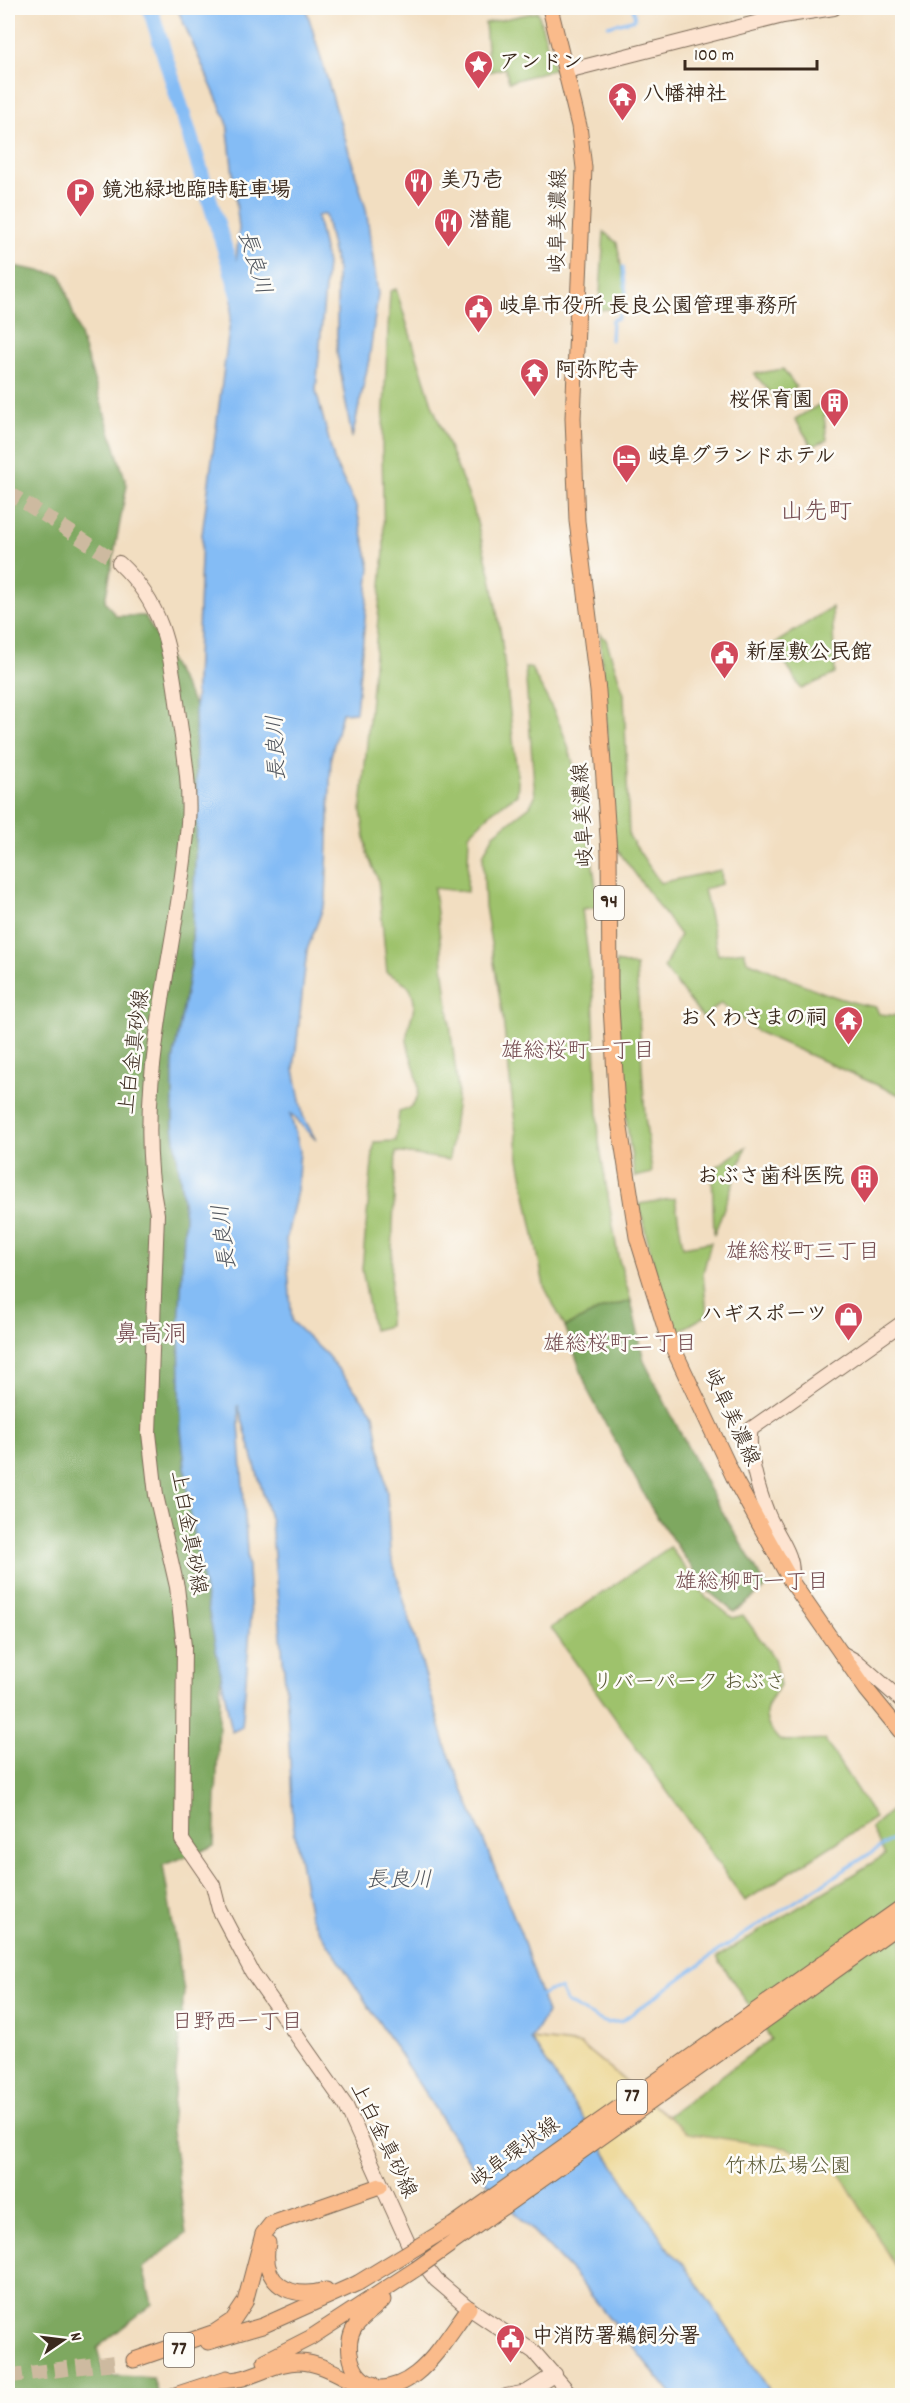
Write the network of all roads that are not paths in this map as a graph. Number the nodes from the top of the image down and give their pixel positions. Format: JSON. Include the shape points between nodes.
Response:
{"nodes":[{"id":1,"x":550,"y":8,"type":"edge"},
{"id":2,"x":834,"y":8,"type":"edge"},
{"id":3,"x":567,"y":71,"type":"junction"},
{"id":4,"x":120,"y":563,"type":"tunnel mouth"},
{"id":5,"x":903,"y":1323,"type":"edge"},
{"id":6,"x":791,"y":1581,"type":"junction"},
{"id":7,"x":838,"y":1651,"type":"junction"},
{"id":8,"x":903,"y":1701,"type":"edge"},
{"id":9,"x":903,"y":1733,"type":"edge"},
{"id":10,"x":903,"y":1907,"type":"edge"},
{"id":11,"x":903,"y":1923,"type":"edge"},
{"id":12,"x":380,"y":2186,"type":"junction"},
{"id":13,"x":261,"y":2262,"type":"junction"},
{"id":14,"x":416,"y":2269,"type":"junction"},
{"id":15,"x":358,"y":2283,"type":"junction"},
{"id":16,"x":469,"y":2308,"type":"junction"},
{"id":17,"x":236,"y":2326,"type":"junction"},
{"id":18,"x":118,"y":2362,"type":"tunnel mouth"},
{"id":19,"x":257,"y":2368,"type":"junction"},
{"id":20,"x":555,"y":2374,"type":"junction"},
{"id":21,"x":353,"y":2376,"type":"junction"},
{"id":22,"x":172,"y":2396,"type":"edge"},
{"id":23,"x":506,"y":2396,"type":"edge"},
{"id":24,"x":572,"y":2396,"type":"edge"}],
"edges":[{"from":1,"to":3,"type":"main road","name":"岐阜美濃線","number":"94"},
{"from":2,"to":3,"type":"main road","via":[[783,16]]},
{"from":3,"to":6,"type":"main road","name":"岐阜美濃線","number":"94","via":[[584,168],[574,450],[609,840],[610,989],[617,1109],[637,1237],[668,1337],[736,1482]]},
{"from":4,"to":12,"type":"main road","name":"上白金真砂線","via":[[138,581],[165,632],[186,768],[189,821],[159,1022],[147,1138],[157,1214],[149,1433],[156,1495],[177,1587],[183,1646],[182,1840],[213,1885],[219,1909],[252,1972],[346,2106]]},
{"from":5,"to":6,"type":"main road","via":[[751,1430],[748,1439],[766,1511],[792,1563]]},
{"from":6,"to":7,"type":"main road","name":"岐阜美濃線","number":"94"},
{"from":7,"to":8,"type":"main road"},
{"from":7,"to":9,"type":"main road","name":"岐阜美濃線","number":"94"},
{"from":10,"to":15,"type":"main road","name":"岐阜環状線","number":"77","bridge":true,"via":[[453,2225]]},
{"from":11,"to":14,"type":"main road","name":"岐阜環状線","number":"77","bridge":true},
{"from":12,"to":13,"type":"main road","via":[[292,2216],[275,2229]]},
{"from":12,"to":16,"type":"main road","name":"上白金真砂線","via":[[408,2243],[436,2280]]},
{"from":13,"to":15,"type":"main road","number":"77","via":[[282,2287],[294,2293],[309,2295]]},
{"from":13,"to":17,"type":"main road"},
{"from":14,"to":19,"type":"main road","name":"岐阜環状線","number":"77"},
{"from":14,"to":21,"type":"main road","number":"77","via":[[355,2327],[349,2348]]},
{"from":15,"to":17,"type":"main road","name":"岐阜環状線","number":"77","via":[[303,2309]]},
{"from":16,"to":20,"type":"main road","name":"上白金真砂線","via":[[514,2336]]},
{"from":16,"to":21,"type":"main road","number":"77","via":[[420,2375],[404,2386],[381,2392]]},
{"from":17,"to":18,"type":"main road","name":"岐阜環状線","number":"77"},
{"from":19,"to":21,"type":"main road","number":"77","via":[[300,2362]]},
{"from":19,"to":22,"type":"main road","name":"岐阜環状線","number":"77"},
{"from":20,"to":23,"type":"main road","via":[[527,2392]]},
{"from":20,"to":24,"type":"main road","name":"上白金真砂線"}]}
